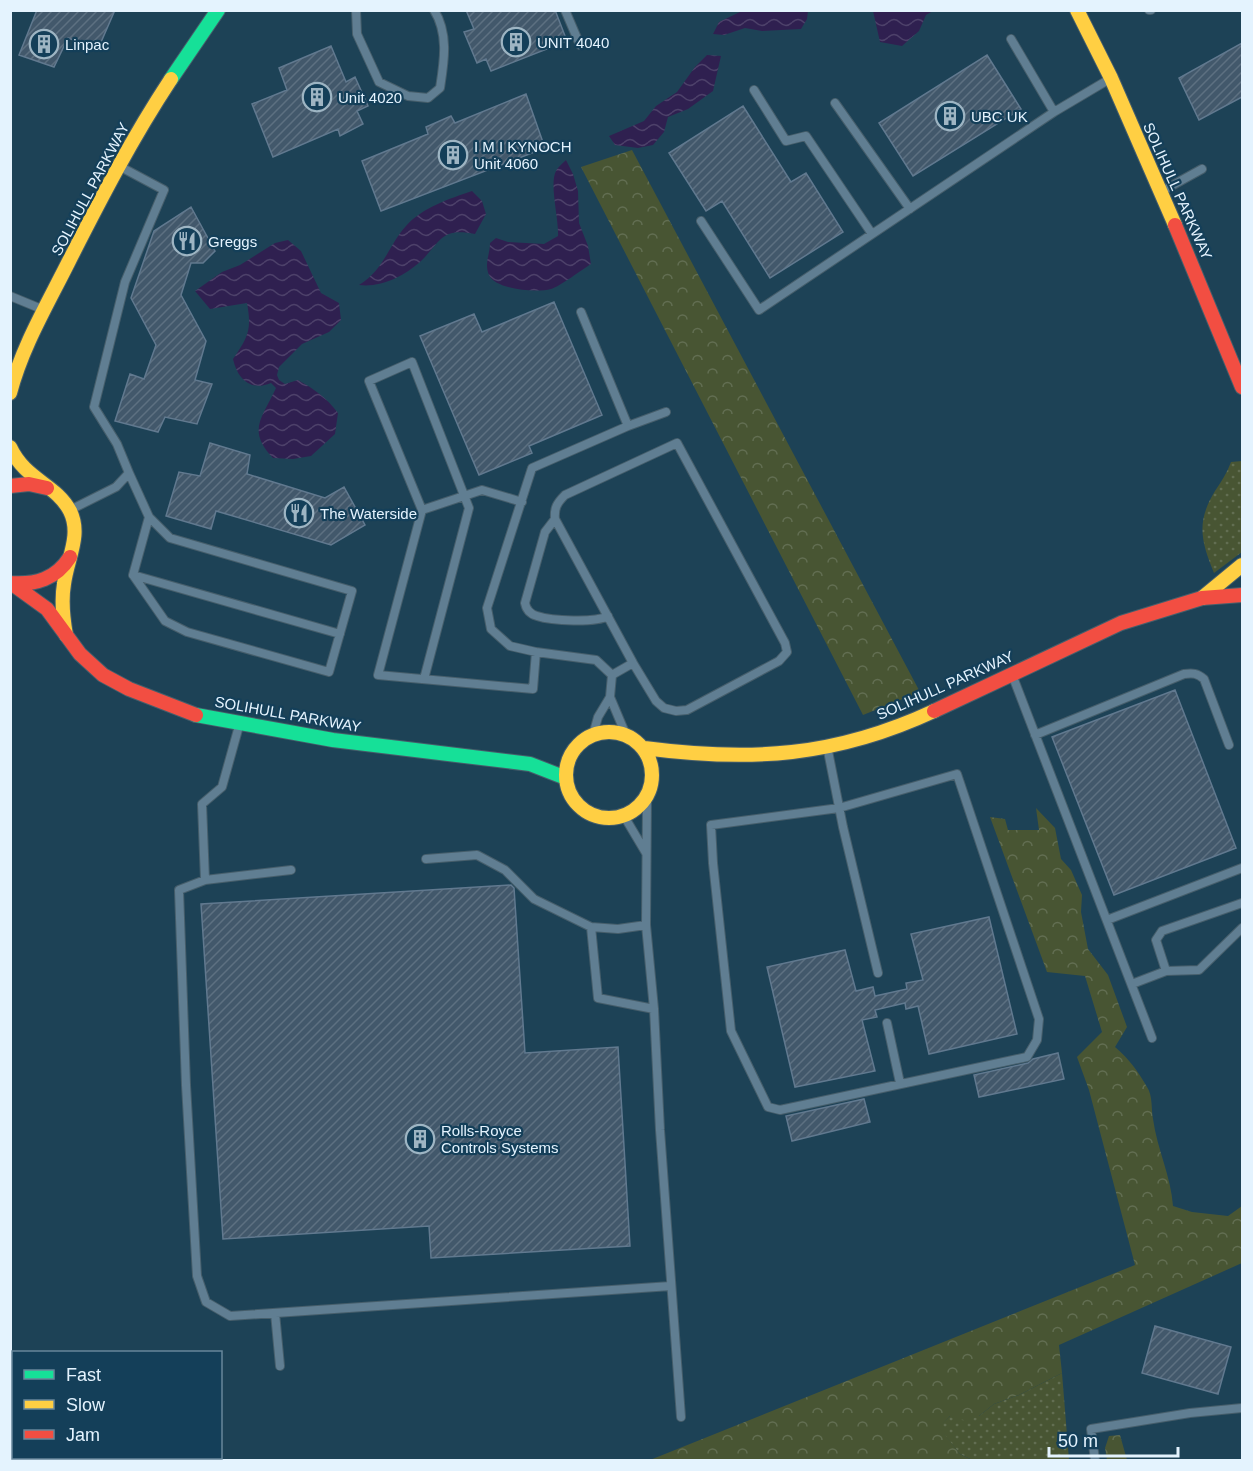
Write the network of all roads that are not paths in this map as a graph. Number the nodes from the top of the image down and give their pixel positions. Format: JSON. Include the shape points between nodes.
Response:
{"nodes":[{"id":1,"x":218,"y":10,"type":"edge"},
{"id":2,"x":356,"y":10,"type":"edge"},
{"id":3,"x":434,"y":10,"type":"edge"},
{"id":4,"x":565,"y":10,"type":"edge"},
{"id":5,"x":1077,"y":10,"type":"edge"},
{"id":6,"x":1011,"y":39,"type":"dead end"},
{"id":7,"x":580,"y":45,"type":"dead end"},
{"id":8,"x":1111,"y":78,"type":"junction"},
{"id":9,"x":754,"y":90,"type":"dead end"},
{"id":10,"x":836,"y":103,"type":"dead end"},
{"id":11,"x":1054,"y":112,"type":"junction"},
{"id":12,"x":118,"y":165,"type":"junction"},
{"id":13,"x":1202,"y":169,"type":"dead end"},
{"id":14,"x":1161,"y":192,"type":"junction"},
{"id":15,"x":910,"y":209,"type":"junction"},
{"id":16,"x":701,"y":221,"type":"dead end"},
{"id":17,"x":873,"y":234,"type":"junction"},
{"id":18,"x":10,"y":296,"type":"edge"},
{"id":19,"x":44,"y":310,"type":"junction"},
{"id":20,"x":581,"y":312,"type":"dead end"},
{"id":21,"x":16,"y":355,"type":"edge"},
{"id":22,"x":1242,"y":387,"type":"edge"},
{"id":23,"x":10,"y":393,"type":"edge"},
{"id":24,"x":666,"y":412,"type":"dead end"},
{"id":25,"x":628,"y":426,"type":"junction"},
{"id":26,"x":10,"y":447,"type":"edge"},
{"id":27,"x":129,"y":473,"type":"junction"},
{"id":28,"x":10,"y":486,"type":"edge"},
{"id":29,"x":49,"y":489,"type":"junction"},
{"id":30,"x":465,"y":496,"type":"junction"},
{"id":31,"x":522,"y":502,"type":"junction"},
{"id":32,"x":70,"y":510,"type":"junction"},
{"id":33,"x":422,"y":510,"type":"junction"},
{"id":34,"x":148,"y":517,"type":"junction"},
{"id":35,"x":555,"y":519,"type":"junction"},
{"id":36,"x":71,"y":555,"type":"junction"},
{"id":37,"x":1242,"y":566,"type":"edge"},
{"id":38,"x":133,"y":575,"type":"junction"},
{"id":39,"x":11,"y":583,"type":"edge"},
{"id":40,"x":1242,"y":595,"type":"edge"},
{"id":41,"x":1202,"y":598,"type":"junction"},
{"id":42,"x":608,"y":616,"type":"junction"},
{"id":43,"x":340,"y":634,"type":"junction"},
{"id":44,"x":66,"y":635,"type":"junction"},
{"id":45,"x":536,"y":652,"type":"junction"},
{"id":46,"x":633,"y":663,"type":"junction"},
{"id":47,"x":1011,"y":673,"type":"junction"},
{"id":48,"x":612,"y":675,"type":"junction"},
{"id":49,"x":424,"y":680,"type":"junction"},
{"id":50,"x":610,"y":697,"type":"junction"},
{"id":51,"x":240,"y":724,"type":"junction"},
{"id":52,"x":593,"y":735,"type":"junction"},
{"id":53,"x":626,"y":735,"type":"junction"},
{"id":54,"x":1035,"y":735,"type":"junction"},
{"id":55,"x":1229,"y":745,"type":"dead end"},
{"id":56,"x":644,"y":748,"type":"junction"},
{"id":57,"x":827,"y":748,"type":"junction"},
{"id":58,"x":691,"y":754,"type":"junction"},
{"id":59,"x":571,"y":756,"type":"junction"},
{"id":60,"x":530,"y":764,"type":"junction"},
{"id":61,"x":566,"y":778,"type":"junction"},
{"id":62,"x":649,"y":791,"type":"junction"},
{"id":63,"x":839,"y":808,"type":"junction"},
{"id":64,"x":624,"y":816,"type":"junction"},
{"id":65,"x":646,"y":854,"type":"junction"},
{"id":66,"x":426,"y":859,"type":"dead end"},
{"id":67,"x":1242,"y":868,"type":"edge"},
{"id":68,"x":291,"y":870,"type":"dead end"},
{"id":69,"x":205,"y":880,"type":"junction"},
{"id":70,"x":1242,"y":903,"type":"edge"},
{"id":71,"x":1107,"y":920,"type":"junction"},
{"id":72,"x":646,"y":925,"type":"junction"},
{"id":73,"x":591,"y":927,"type":"junction"},
{"id":74,"x":1242,"y":928,"type":"edge"},
{"id":75,"x":1166,"y":971,"type":"junction"},
{"id":76,"x":878,"y":973,"type":"dead end"},
{"id":77,"x":1132,"y":984,"type":"junction"},
{"id":78,"x":654,"y":1009,"type":"junction"},
{"id":79,"x":886,"y":1023,"type":"dead end"},
{"id":80,"x":1152,"y":1038,"type":"dead end"},
{"id":81,"x":900,"y":1083,"type":"junction"},
{"id":82,"x":671,"y":1286,"type":"junction"},
{"id":83,"x":276,"y":1312,"type":"junction"},
{"id":84,"x":280,"y":1366,"type":"dead end"},
{"id":85,"x":1242,"y":1408,"type":"edge"},
{"id":86,"x":681,"y":1418,"type":"dead end"},
{"id":87,"x":1095,"y":1461,"type":"edge"}],
"edges":[{"from":1,"to":12,"type":"street","name":"SOLIHULL PARKWAY"},
{"from":2,"to":3,"type":"lane","via":[[357,34],[380,82],[408,96],[428,98],[440,88],[445,54],[440,20]]},
{"from":4,"to":7,"type":"lane"},
{"from":5,"to":8,"type":"street","name":"SOLIHULL PARKWAY"},
{"from":6,"to":11,"type":"lane"},
{"from":8,"to":11,"type":"lane"},
{"from":8,"to":14,"type":"street","name":"SOLIHULL PARKWAY"},
{"from":9,"to":17,"type":"lane","via":[[786,141],[806,136]]},
{"from":10,"to":15,"type":"lane"},
{"from":11,"to":15,"type":"lane"},
{"from":12,"to":19,"type":"street","name":"SOLIHULL PARKWAY"},
{"from":12,"to":27,"type":"lane","via":[[164,190],[125,282],[94,407]]},
{"from":13,"to":14,"type":"lane"},
{"from":14,"to":22,"type":"street","name":"SOLIHULL PARKWAY"},
{"from":15,"to":17,"type":"lane"},
{"from":16,"to":17,"type":"lane","via":[[759,310]]},
{"from":18,"to":19,"type":"lane"},
{"from":19,"to":21,"type":"street","name":"SOLIHULL PARKWAY"},
{"from":20,"to":25,"type":"lane"},
{"from":21,"to":23,"type":"street","name":"SOLIHULL PARKWAY"},
{"from":24,"to":25,"type":"lane"},
{"from":25,"to":31,"type":"lane","via":[[532,468]]},
{"from":26,"to":29,"type":"street","via":[[14,459]]},
{"from":27,"to":32,"type":"lane","via":[[116,487]]},
{"from":27,"to":34,"type":"lane"},
{"from":28,"to":29,"type":"street","via":[[29,484]]},
{"from":29,"to":32,"type":"street"},
{"from":30,"to":31,"type":"lane","via":[[482,490]]},
{"from":30,"to":33,"type":"lane"},
{"from":30,"to":33,"type":"lane","via":[[412,362],[369,381]]},
{"from":30,"to":49,"type":"lane","via":[[469,508]]},
{"from":31,"to":45,"type":"lane","via":[[488,608],[491,629],[510,646]]},
{"from":32,"to":36,"type":"street","via":[[76,539]]},
{"from":33,"to":49,"type":"lane","via":[[378,675]]},
{"from":34,"to":38,"type":"lane"},
{"from":34,"to":43,"type":"lane","via":[[170,538],[351,591]]},
{"from":35,"to":42,"type":"lane"},
{"from":35,"to":42,"type":"lane","via":[[545,532],[526,608],[536,616],[583,621]]},
{"from":35,"to":46,"type":"lane","via":[[554,510],[565,495],[677,443],[787,652],[779,661],[687,710],[676,711],[656,701]]},
{"from":36,"to":39,"type":"street","via":[[54,576],[40,582]]},
{"from":36,"to":44,"type":"street","via":[[62,608]]},
{"from":37,"to":41,"type":"street"},
{"from":38,"to":43,"type":"lane"},
{"from":38,"to":43,"type":"lane","via":[[165,621],[198,635],[329,672]]},
{"from":39,"to":44,"type":"street","name":"SOLIHULL PARKWAY","via":[[47,609]]},
{"from":40,"to":41,"type":"street"},
{"from":41,"to":47,"type":"street","name":"SOLIHULL PARKWAY","via":[[1121,623]]},
{"from":42,"to":46,"type":"lane"},
{"from":44,"to":51,"type":"street","name":"SOLIHULL PARKWAY","via":[[103,675],[129,689],[189,714]]},
{"from":45,"to":48,"type":"lane","via":[[596,660]]},
{"from":45,"to":49,"type":"lane","via":[[533,689]]},
{"from":46,"to":48,"type":"lane"},
{"from":47,"to":54,"type":"lane"},
{"from":47,"to":57,"type":"street","name":"SOLIHULL PARKWAY","via":[[904,725]]},
{"from":48,"to":50,"type":"lane"},
{"from":50,"to":52,"type":"lane"},
{"from":50,"to":53,"type":"lane"},
{"from":51,"to":60,"type":"street","name":"SOLIHULL PARKWAY"},
{"from":51,"to":69,"type":"lane","via":[[222,787],[202,804]]},
{"from":52,"to":53,"type":"street"},
{"from":52,"to":59,"type":"street"},
{"from":53,"to":56,"type":"street"},
{"from":54,"to":55,"type":"lane","via":[[1193,673],[1204,679]]},
{"from":54,"to":71,"type":"lane"},
{"from":56,"to":58,"type":"street","name":"SOLIHULL PARKWAY"},
{"from":56,"to":62,"type":"street","via":[[652,770]]},
{"from":57,"to":58,"type":"street","name":"SOLIHULL PARKWAY","via":[[774,755]]},
{"from":57,"to":63,"type":"lane"},
{"from":58,"to":62,"type":"street","via":[[668,769]]},
{"from":59,"to":60,"type":"street","name":"SOLIHULL PARKWAY"},
{"from":59,"to":61,"type":"street"},
{"from":60,"to":61,"type":"street","name":"SOLIHULL PARKWAY"},
{"from":61,"to":64,"type":"street","via":[[574,801],[584,811],[604,818]]},
{"from":62,"to":64,"type":"street","via":[[637,808]]},
{"from":62,"to":65,"type":"lane"},
{"from":63,"to":76,"type":"lane"},
{"from":63,"to":81,"type":"lane","via":[[957,774],[1039,1019],[1037,1040],[1027,1057]]},
{"from":63,"to":81,"type":"lane","via":[[711,825],[732,1031],[768,1107],[780,1110]]},
{"from":64,"to":65,"type":"lane"},
{"from":65,"to":72,"type":"lane"},
{"from":66,"to":73,"type":"lane","via":[[477,855],[505,870],[534,899]]},
{"from":67,"to":71,"type":"lane"},
{"from":68,"to":69,"type":"lane"},
{"from":69,"to":83,"type":"lane","via":[[179,891],[197,1276],[206,1302],[230,1316]]},
{"from":70,"to":75,"type":"lane","via":[[1162,931],[1156,940]]},
{"from":71,"to":77,"type":"lane"},
{"from":72,"to":73,"type":"lane"},
{"from":72,"to":78,"type":"lane"},
{"from":73,"to":78,"type":"lane","via":[[598,998]]},
{"from":74,"to":75,"type":"lane","via":[[1199,970]]},
{"from":75,"to":77,"type":"lane"},
{"from":77,"to":80,"type":"lane"},
{"from":78,"to":82,"type":"lane"},
{"from":79,"to":81,"type":"lane"},
{"from":82,"to":83,"type":"lane"},
{"from":82,"to":86,"type":"lane"},
{"from":83,"to":84,"type":"lane"},
{"from":85,"to":87,"type":"lane","via":[[1091,1429]]}]}
